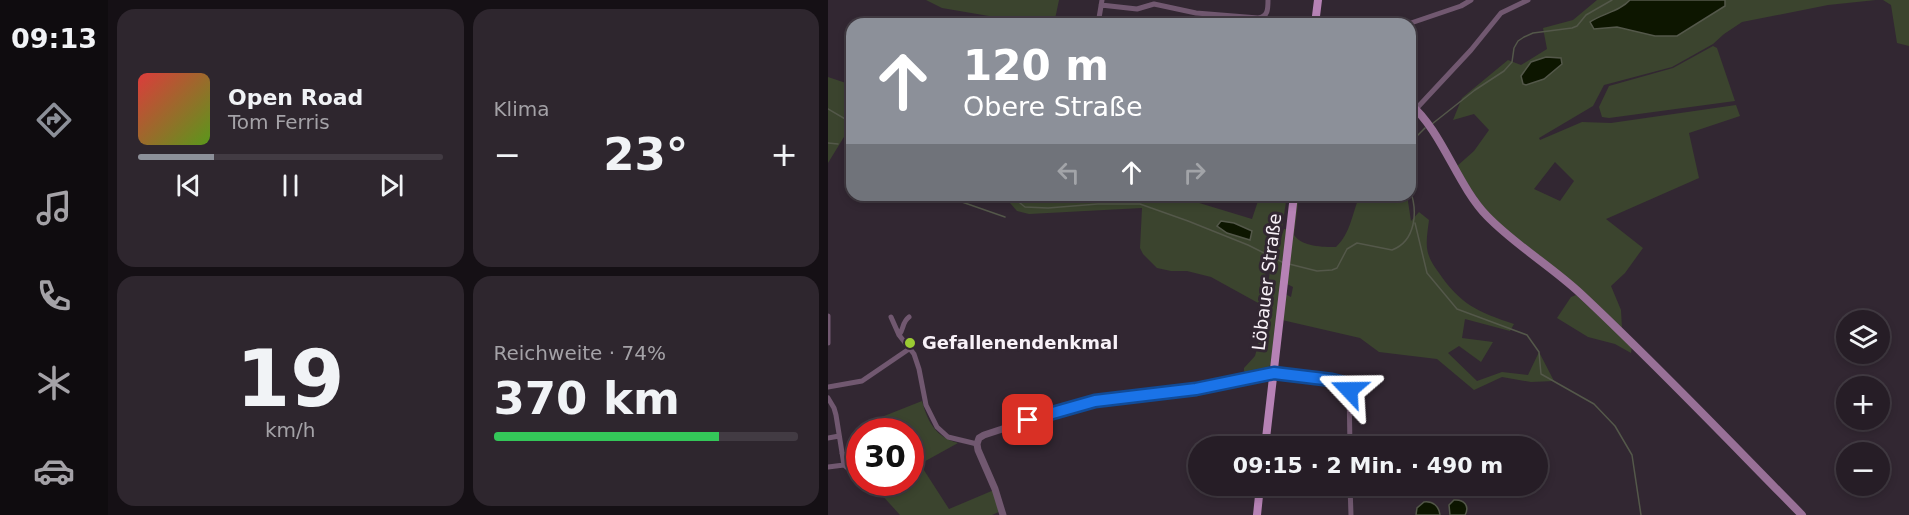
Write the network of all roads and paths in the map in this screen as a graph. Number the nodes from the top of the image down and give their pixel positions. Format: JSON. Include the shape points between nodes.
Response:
{"nodes":[{"id":1,"x":1268,"y":0,"type":"edge"},
{"id":2,"x":1318,"y":0,"type":"edge"},
{"id":3,"x":1471,"y":0,"type":"edge"},
{"id":4,"x":1528,"y":0,"type":"edge"},
{"id":5,"x":1101,"y":2,"type":"edge"},
{"id":6,"x":1099,"y":18,"type":"edge"},
{"id":7,"x":1227,"y":18,"type":"edge"},
{"id":8,"x":1257,"y":18,"type":"edge"},
{"id":9,"x":1316,"y":18,"type":"edge"},
{"id":10,"x":1416,"y":21,"type":"edge"},
{"id":11,"x":1416,"y":103,"type":"edge"},
{"id":12,"x":1416,"y":110,"type":"edge"},
{"id":13,"x":1293,"y":201,"type":"edge"},
{"id":14,"x":828,"y":316,"type":"edge"},
{"id":15,"x":891,"y":317,"type":"dead end"},
{"id":16,"x":909,"y":317,"type":"dead end"},
{"id":17,"x":899,"y":335,"type":"junction"},
{"id":18,"x":828,"y":344,"type":"edge"},
{"id":19,"x":909,"y":349,"type":"junction"},
{"id":20,"x":1274,"y":373,"type":"junction"},
{"id":21,"x":828,"y":387,"type":"edge"},
{"id":22,"x":828,"y":399,"type":"edge"},
{"id":23,"x":839,"y":436,"type":"junction"},
{"id":24,"x":1266,"y":436,"type":"edge"},
{"id":25,"x":1350,"y":436,"type":"edge"},
{"id":26,"x":828,"y":438,"type":"edge"},
{"id":27,"x":977,"y":444,"type":"junction"},
{"id":28,"x":842,"y":453,"type":"junction"},
{"id":29,"x":844,"y":465,"type":"junction"},
{"id":30,"x":828,"y":467,"type":"edge"},
{"id":31,"x":1259,"y":496,"type":"edge"},
{"id":32,"x":1350,"y":496,"type":"edge"},
{"id":33,"x":1003,"y":515,"type":"edge"},
{"id":34,"x":1257,"y":515,"type":"edge"},
{"id":35,"x":1351,"y":515,"type":"edge"},
{"id":36,"x":1803,"y":515,"type":"edge"}],
"edges":[{"from":1,"to":8,"type":"street","via":[[1267,13]]},
{"from":2,"to":9,"type":"main road"},
{"from":3,"to":10,"type":"street"},
{"from":4,"to":11,"type":"street","via":[[1501,13],[1465,57]]},
{"from":5,"to":6,"type":"street"},
{"from":5,"to":7,"type":"street","via":[[1137,9],[1154,4]]},
{"from":12,"to":36,"type":"main road","via":[[1485,215],[1623,333]]},
{"from":13,"to":20,"type":"main road","name":"Löbauer Straße"},
{"from":14,"to":18,"type":"street"},
{"from":15,"to":17,"type":"street"},
{"from":16,"to":17,"type":"street"},
{"from":17,"to":19,"type":"street"},
{"from":19,"to":21,"type":"street","via":[[862,381]]},
{"from":19,"to":27,"type":"street","via":[[914,354],[926,405],[937,427],[948,437]]},
{"from":20,"to":24,"type":"main road","name":"Löbauer Straße"},
{"from":20,"to":25,"type":"street","name":"Löbauer Straße","via":[[1332,380],[1349,387]]},
{"from":20,"to":27,"type":"street","via":[[1196,389],[1084,404],[984,435]]},
{"from":22,"to":23,"type":"street","via":[[834,408]]},
{"from":23,"to":26,"type":"street"},
{"from":23,"to":28,"type":"street"},
{"from":27,"to":33,"type":"street"},
{"from":28,"to":29,"type":"street"},
{"from":28,"to":29,"type":"street","via":[[854,463],[849,468]]},
{"from":29,"to":30,"type":"street"},
{"from":31,"to":34,"type":"main road"},
{"from":32,"to":35,"type":"street"}]}
